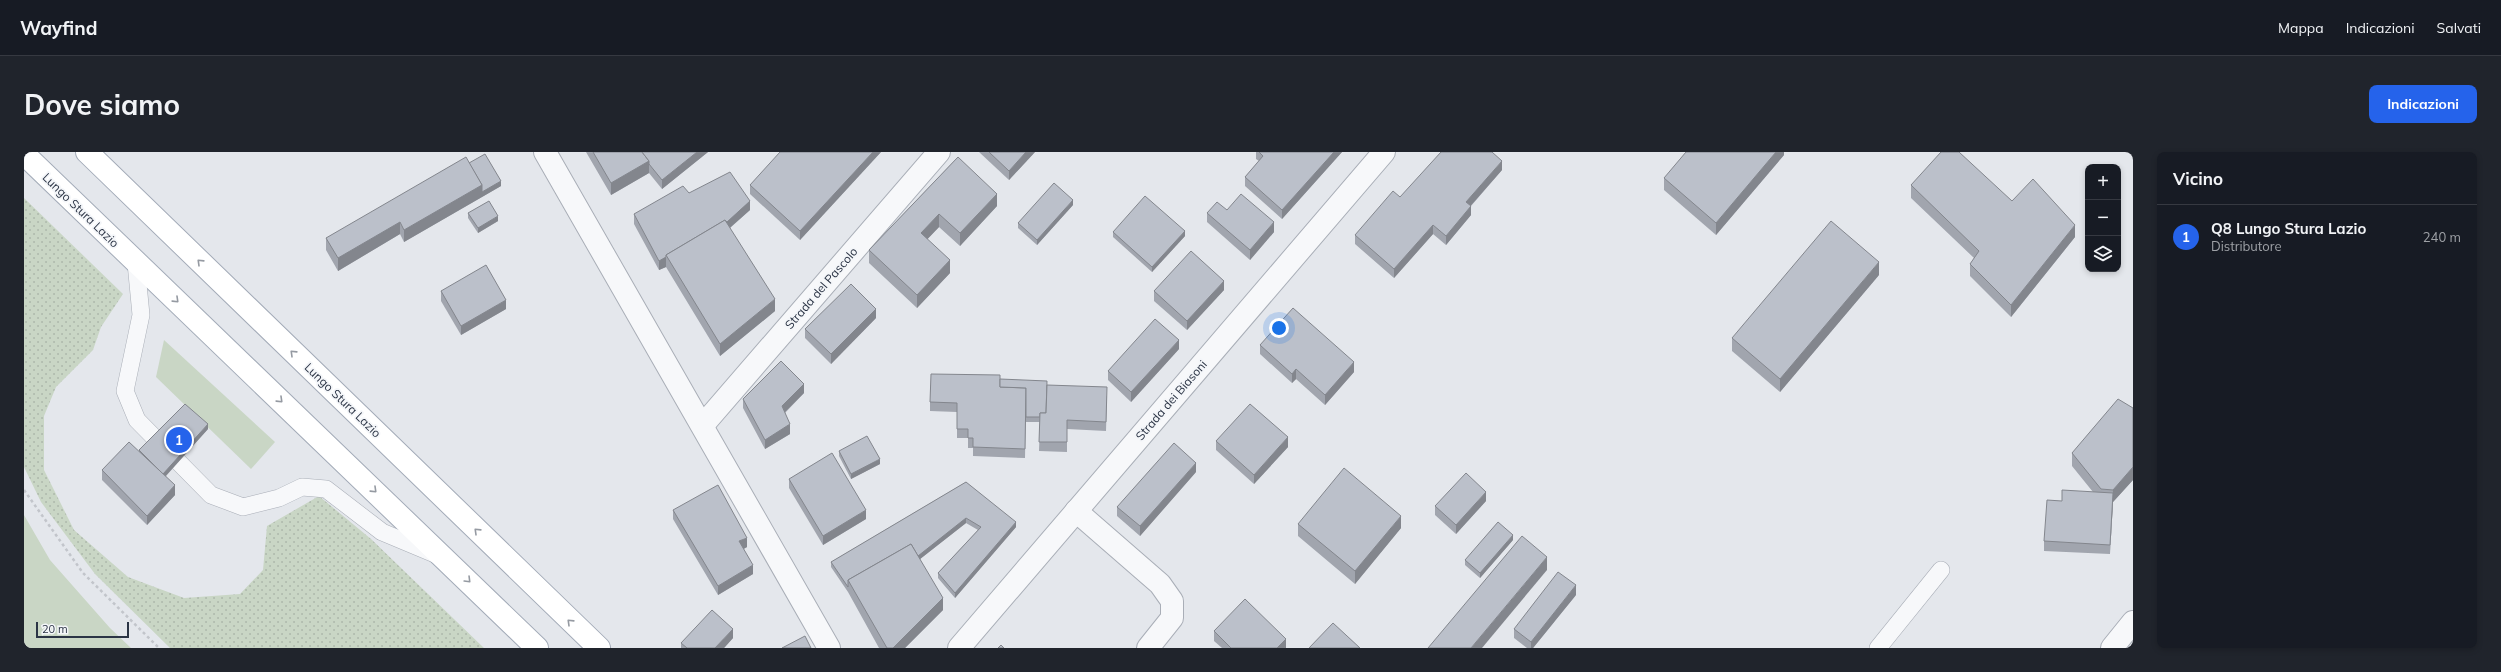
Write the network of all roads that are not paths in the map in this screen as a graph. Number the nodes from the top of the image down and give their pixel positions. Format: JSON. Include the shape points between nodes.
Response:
{"nodes":[{"id":1,"x":87,"y":152,"type":"edge"},
{"id":2,"x":545,"y":152,"type":"edge"},
{"id":3,"x":939,"y":152,"type":"edge"},
{"id":4,"x":1384,"y":152,"type":"edge"},
{"id":5,"x":24,"y":154,"type":"edge"},
{"id":6,"x":136,"y":263,"type":"junction"},
{"id":7,"x":703,"y":425,"type":"junction"},
{"id":8,"x":1076,"y":511,"type":"junction"},
{"id":9,"x":448,"y":560,"type":"junction"},
{"id":10,"x":1941,"y":570,"type":"dead end"},
{"id":11,"x":2133,"y":622,"type":"edge"},
{"id":12,"x":537,"y":648,"type":"edge"},
{"id":13,"x":599,"y":648,"type":"edge"},
{"id":14,"x":829,"y":648,"type":"edge"},
{"id":15,"x":959,"y":648,"type":"edge"},
{"id":16,"x":1148,"y":648,"type":"edge"},
{"id":17,"x":1878,"y":648,"type":"edge"},
{"id":18,"x":2112,"y":648,"type":"edge"}],
"edges":[{"from":13,"to":1,"type":"main road","name":"Lungo Stura Lazio","one_way":true},
{"from":2,"to":7,"type":"street"},
{"from":3,"to":7,"type":"street","name":"Strada del Pascolo"},
{"from":4,"to":8,"type":"street","name":"Strada dei Biasoni"},
{"from":5,"to":6,"type":"main road","name":"Lungo Stura Lazio"},
{"from":6,"to":9,"type":"main road","name":"Lungo Stura Lazio","one_way":true},
{"from":6,"to":9,"type":"lane","via":[[141,315],[125,391],[137,420],[211,495],[244,507],[279,498],[302,487],[326,490],[382,532]]},
{"from":7,"to":14,"type":"street"},
{"from":8,"to":15,"type":"street","name":"Strada dei Biasoni"},
{"from":8,"to":16,"type":"street","via":[[1160,584],[1172,601],[1172,618]]},
{"from":9,"to":12,"type":"main road","name":"Lungo Stura Lazio","one_way":true},
{"from":10,"to":17,"type":"lane"},
{"from":11,"to":18,"type":"street"}]}
